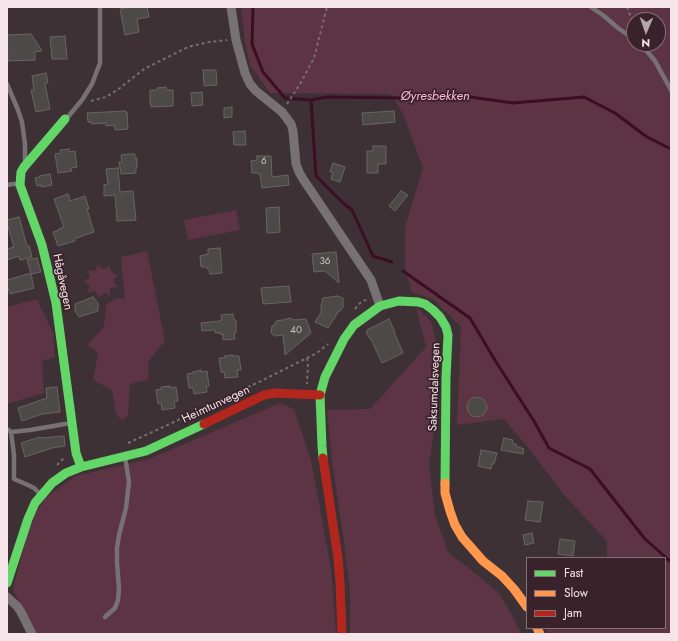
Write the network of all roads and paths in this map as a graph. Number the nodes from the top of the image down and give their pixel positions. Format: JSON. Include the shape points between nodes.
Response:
{"nodes":[{"id":1,"x":100,"y":7,"type":"edge"},
{"id":2,"x":231,"y":7,"type":"edge"},
{"id":3,"x":327,"y":7,"type":"edge"},
{"id":4,"x":591,"y":7,"type":"edge"},
{"id":5,"x":626,"y":34,"type":"edge"},
{"id":6,"x":236,"y":40,"type":"junction"},
{"id":7,"x":648,"y":52,"type":"edge"},
{"id":8,"x":7,"y":84,"type":"edge"},
{"id":9,"x":671,"y":90,"type":"edge"},
{"id":10,"x":82,"y":100,"type":"junction"},
{"id":11,"x":282,"y":112,"type":"junction"},
{"id":12,"x":66,"y":119,"type":"joint"},
{"id":13,"x":24,"y":167,"type":"junction"},
{"id":14,"x":7,"y":185,"type":"edge"},
{"id":15,"x":20,"y":185,"type":"junction"},
{"id":16,"x":377,"y":294,"type":"junction"},
{"id":17,"x":380,"y":306,"type":"junction"},
{"id":18,"x":352,"y":312,"type":"dead end"},
{"id":19,"x":330,"y":341,"type":"dead end"},
{"id":20,"x":320,"y":395,"type":"junction"},
{"id":21,"x":73,"y":423,"type":"junction"},
{"id":22,"x":9,"y":431,"type":"edge"},
{"id":23,"x":122,"y":445,"type":"dead end"},
{"id":24,"x":76,"y":453,"type":"junction"},
{"id":25,"x":125,"y":457,"type":"junction"},
{"id":26,"x":81,"y":467,"type":"junction"},
{"id":27,"x":54,"y":468,"type":"dead end"},
{"id":28,"x":41,"y":495,"type":"junction"},
{"id":29,"x":7,"y":582,"type":"edge"},
{"id":30,"x":7,"y":597,"type":"edge"},
{"id":31,"x":526,"y":606,"type":"edge"},
{"id":32,"x":105,"y":617,"type":"dead end"},
{"id":33,"x":32,"y":634,"type":"edge"},
{"id":34,"x":342,"y":634,"type":"edge"}],
"edges":[{"from":1,"to":10,"type":"lane","via":[[100,63]]},
{"from":2,"to":6,"type":"street"},
{"from":3,"to":11,"type":"path","via":[[314,58]]},
{"from":4,"to":5,"type":"lane"},
{"from":6,"to":10,"type":"path","via":[[188,47],[144,69],[106,97]]},
{"from":6,"to":11,"type":"street","via":[[250,84]]},
{"from":7,"to":9,"type":"lane"},
{"from":8,"to":13,"type":"lane","via":[[22,122],[26,144]]},
{"from":10,"to":12,"type":"lane"},
{"from":11,"to":16,"type":"street","via":[[293,131],[299,172],[360,262]]},
{"from":12,"to":13,"type":"street"},
{"from":13,"to":15,"type":"street"},
{"from":14,"to":15,"type":"lane"},
{"from":15,"to":21,"type":"street","name":"Hågåvegen","via":[[42,245],[50,276]]},
{"from":16,"to":17,"type":"street"},
{"from":16,"to":18,"type":"path","via":[[360,303]]},
{"from":17,"to":20,"type":"street","name":"Saksumdalsvegen","via":[[354,325],[344,339],[325,377]]},
{"from":17,"to":31,"type":"street","name":"Saksumdalsvegen","via":[[399,301],[425,304],[434,310],[446,327],[448,345],[445,493],[450,511],[462,537],[483,561],[502,576]]},
{"from":19,"to":23,"type":"path","via":[[317,353],[268,378]]},
{"from":20,"to":25,"type":"street","name":"Heimtunvegen","via":[[264,395],[146,451]]},
{"from":20,"to":34,"type":"street","name":"Saksumdalsvegen","via":[[326,487],[338,558]]},
{"from":21,"to":22,"type":"lane"},
{"from":21,"to":24,"type":"street","name":"Hågåvegen"},
{"from":22,"to":28,"type":"lane","via":[[14,455],[14,479],[34,488]]},
{"from":24,"to":26,"type":"street","name":"Hågåvegen"},
{"from":24,"to":27,"type":"path","via":[[68,455]]},
{"from":25,"to":26,"type":"street","name":"Heimtunvegen"},
{"from":25,"to":32,"type":"lane","via":[[129,482],[126,508],[116,548],[118,600],[115,608]]},
{"from":26,"to":28,"type":"street","name":"Heimtunvegen","via":[[66,473]]},
{"from":28,"to":29,"type":"street","name":"Heimtunvegen","via":[[28,519]]},
{"from":30,"to":33,"type":"street","via":[[22,612]]}]}
